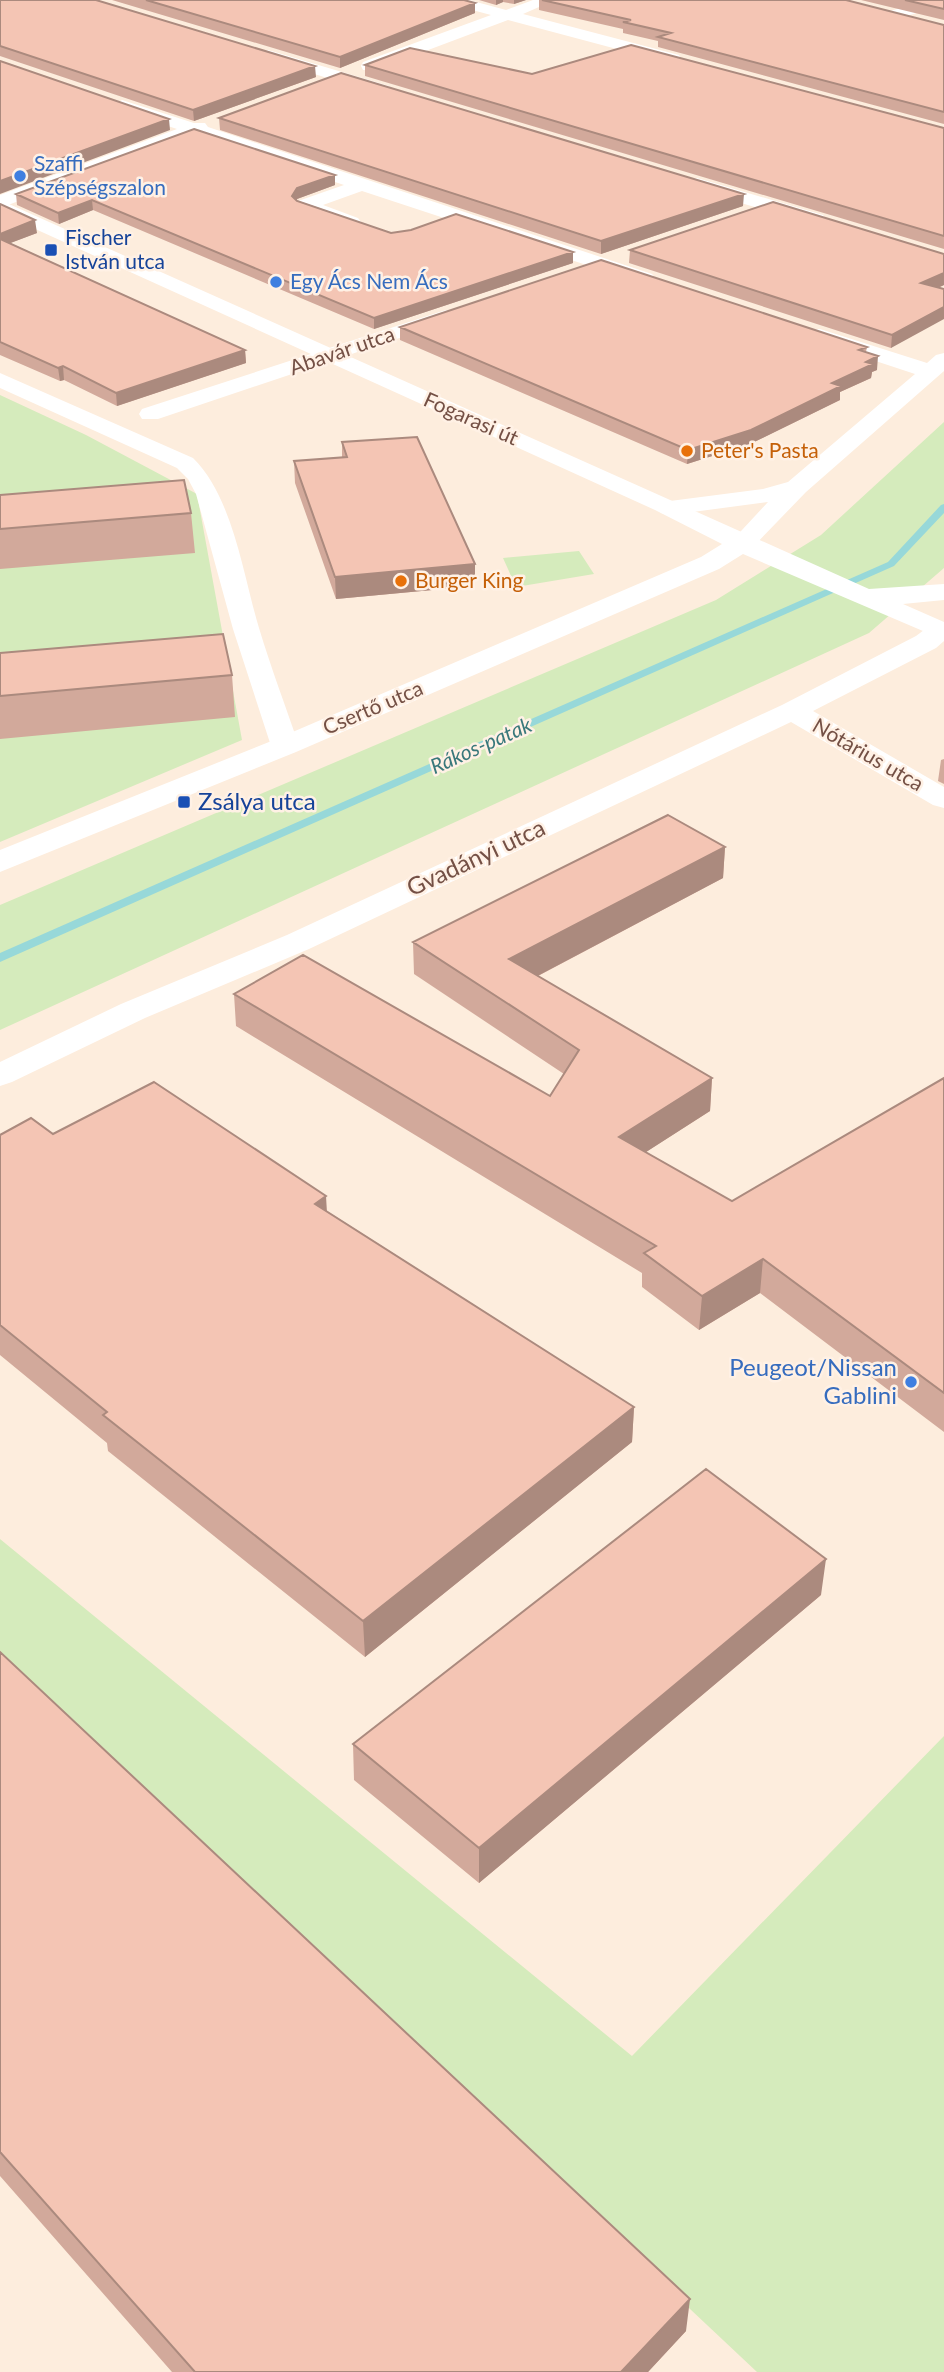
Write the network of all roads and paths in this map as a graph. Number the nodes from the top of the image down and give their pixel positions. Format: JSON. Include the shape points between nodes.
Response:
{"nodes":[{"id":1,"x":451,"y":0,"type":"edge"},
{"id":2,"x":547,"y":0,"type":"edge"},
{"id":3,"x":943,"y":0,"type":"edge"},
{"id":4,"x":506,"y":15,"type":"junction"},
{"id":5,"x":918,"y":22,"type":"edge"},
{"id":6,"x":246,"y":49,"type":"edge"},
{"id":7,"x":690,"y":64,"type":"edge"},
{"id":8,"x":340,"y":78,"type":"junction"},
{"id":9,"x":315,"y":86,"type":"edge"},
{"id":10,"x":405,"y":97,"type":"edge"},
{"id":11,"x":102,"y":98,"type":"edge"},
{"id":12,"x":216,"y":120,"type":"edge"},
{"id":13,"x":191,"y":129,"type":"junction"},
{"id":14,"x":680,"y":179,"type":"edge"},
{"id":15,"x":363,"y":184,"type":"junction"},
{"id":16,"x":0,"y":204,"type":"edge"},
{"id":17,"x":772,"y":206,"type":"junction"},
{"id":18,"x":456,"y":216,"type":"junction"},
{"id":19,"x":732,"y":219,"type":"edge"},
{"id":20,"x":838,"y":226,"type":"edge"},
{"id":21,"x":424,"y":227,"type":"edge"},
{"id":22,"x":373,"y":229,"type":"edge"},
{"id":23,"x":627,"y":254,"type":"edge"},
{"id":24,"x":601,"y":263,"type":"junction"},
{"id":25,"x":575,"y":272,"type":"edge"},
{"id":26,"x":662,"y":283,"type":"edge"},
{"id":27,"x":471,"y":307,"type":"edge"},
{"id":28,"x":795,"y":327,"type":"edge"},
{"id":29,"x":329,"y":356,"type":"junction"},
{"id":30,"x":938,"y":366,"type":"edge"},
{"id":31,"x":0,"y":380,"type":"edge"},
{"id":32,"x":150,"y":414,"type":"dead end"},
{"id":33,"x":797,"y":487,"type":"junction"},
{"id":34,"x":670,"y":508,"type":"junction"},
{"id":35,"x":741,"y":544,"type":"junction"},
{"id":36,"x":944,"y":592,"type":"edge"},
{"id":37,"x":858,"y":595,"type":"junction"},
{"id":38,"x":943,"y":630,"type":"edge"},
{"id":39,"x":792,"y":711,"type":"junction"},
{"id":40,"x":285,"y":746,"type":"junction"},
{"id":41,"x":908,"y":778,"type":"joint"},
{"id":42,"x":944,"y":799,"type":"edge"},
{"id":43,"x":0,"y":862,"type":"edge"},
{"id":44,"x":0,"y":1075,"type":"edge"}],
"edges":[{"from":1,"to":4,"type":"street"},
{"from":2,"to":4,"type":"street"},
{"from":3,"to":5,"type":"street","via":[[886,14]]},
{"from":4,"to":7,"type":"street"},
{"from":4,"to":8,"type":"street"},
{"from":6,"to":8,"type":"street"},
{"from":8,"to":9,"type":"street"},
{"from":8,"to":10,"type":"street"},
{"from":11,"to":13,"type":"street"},
{"from":12,"to":13,"type":"street"},
{"from":13,"to":15,"type":"street"},
{"from":13,"to":16,"type":"street"},
{"from":14,"to":17,"type":"street"},
{"from":15,"to":18,"type":"street"},
{"from":15,"to":22,"type":"street","via":[[305,205]]},
{"from":16,"to":29,"type":"main road","name":"Fogarasi út"},
{"from":17,"to":19,"type":"street"},
{"from":17,"to":20,"type":"street"},
{"from":18,"to":21,"type":"street"},
{"from":18,"to":24,"type":"street"},
{"from":23,"to":24,"type":"street"},
{"from":24,"to":25,"type":"street"},
{"from":24,"to":26,"type":"street"},
{"from":27,"to":29,"type":"street","name":"Abavár utca"},
{"from":28,"to":30,"type":"street"},
{"from":29,"to":32,"type":"street","name":"Abavár utca"},
{"from":29,"to":34,"type":"main road","name":"Fogarasi út"},
{"from":30,"to":33,"type":"street"},
{"from":31,"to":40,"type":"street","via":[[185,463],[198,476],[208,494]]},
{"from":33,"to":34,"type":"street","via":[[765,496]]},
{"from":33,"to":35,"type":"street"},
{"from":34,"to":35,"type":"main road","name":"Fogarasi út"},
{"from":35,"to":37,"type":"main road","name":"Fogarasi út"},
{"from":35,"to":40,"type":"main road","name":"Csertő utca","via":[[710,563]]},
{"from":36,"to":37,"type":"main road"},
{"from":37,"to":38,"type":"main road","name":"Fogarasi út"},
{"from":38,"to":39,"type":"street","name":"Gvadányi utca"},
{"from":39,"to":41,"type":"street","name":"Nótárius utca"},
{"from":39,"to":44,"type":"street","name":"Gvadányi utca","via":[[298,942],[133,1011]]},
{"from":40,"to":43,"type":"main road","name":"Csertő utca"},
{"from":41,"to":42,"type":"street","name":"Nótárius utca"}]}
